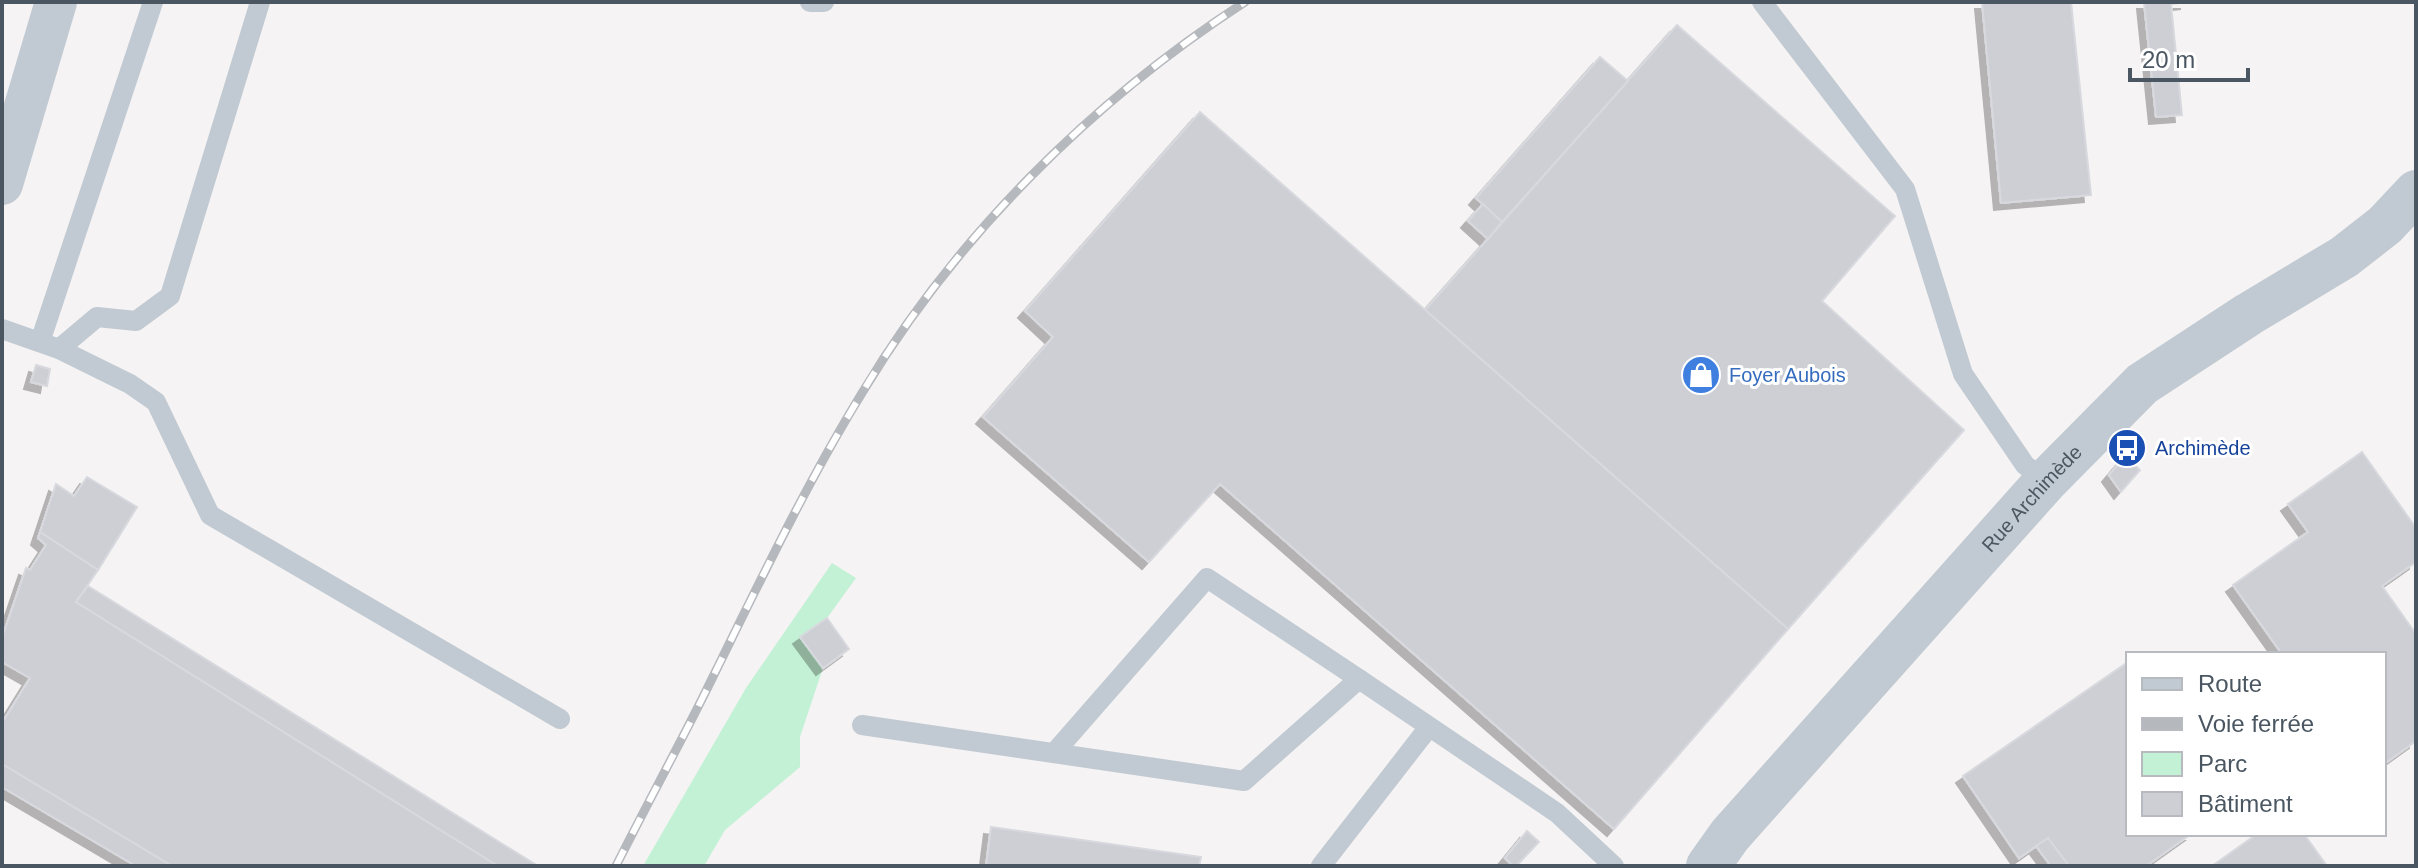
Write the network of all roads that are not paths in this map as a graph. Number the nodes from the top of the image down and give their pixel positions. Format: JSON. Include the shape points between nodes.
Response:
{"nodes":[{"id":1,"x":56,"y":2,"type":"edge"},
{"id":2,"x":153,"y":2,"type":"edge"},
{"id":3,"x":260,"y":2,"type":"edge"},
{"id":4,"x":810,"y":2,"type":"edge"},
{"id":5,"x":824,"y":2,"type":"edge"},
{"id":6,"x":1762,"y":2,"type":"edge"},
{"id":7,"x":2,"y":184,"type":"edge"},
{"id":8,"x":2413,"y":198,"type":"edge"},
{"id":9,"x":2,"y":329,"type":"edge"},
{"id":10,"x":50,"y":345,"type":"junction"},
{"id":11,"x":2046,"y":481,"type":"junction"},
{"id":12,"x":1359,"y":679,"type":"junction"},
{"id":13,"x":560,"y":719,"type":"dead end"},
{"id":14,"x":862,"y":725,"type":"dead end"},
{"id":15,"x":1429,"y":727,"type":"junction"},
{"id":16,"x":1054,"y":753,"type":"junction"},
{"id":17,"x":1321,"y":866,"type":"edge"},
{"id":18,"x":1614,"y":866,"type":"edge"},
{"id":19,"x":1708,"y":866,"type":"edge"}],
"edges":[{"from":1,"to":7,"type":"street"},
{"from":2,"to":10,"type":"lane"},
{"from":3,"to":10,"type":"lane","via":[[170,296],[136,321],[97,317]]},
{"from":4,"to":5,"type":"lane"},
{"from":6,"to":11,"type":"lane","via":[[1905,189],[1963,374],[2025,465]]},
{"from":8,"to":11,"type":"street","name":"Rue Archimède","via":[[2344,257],[2142,384]]},
{"from":9,"to":10,"type":"lane"},
{"from":10,"to":13,"type":"lane","via":[[156,402],[210,515]]},
{"from":11,"to":19,"type":"street","name":"Rue Archimède"},
{"from":12,"to":15,"type":"lane"},
{"from":12,"to":16,"type":"lane","via":[[1244,781]]},
{"from":12,"to":16,"type":"lane","via":[[1207,578]]},
{"from":14,"to":16,"type":"lane"},
{"from":15,"to":17,"type":"lane"},
{"from":15,"to":18,"type":"lane","via":[[1557,813]]}]}
